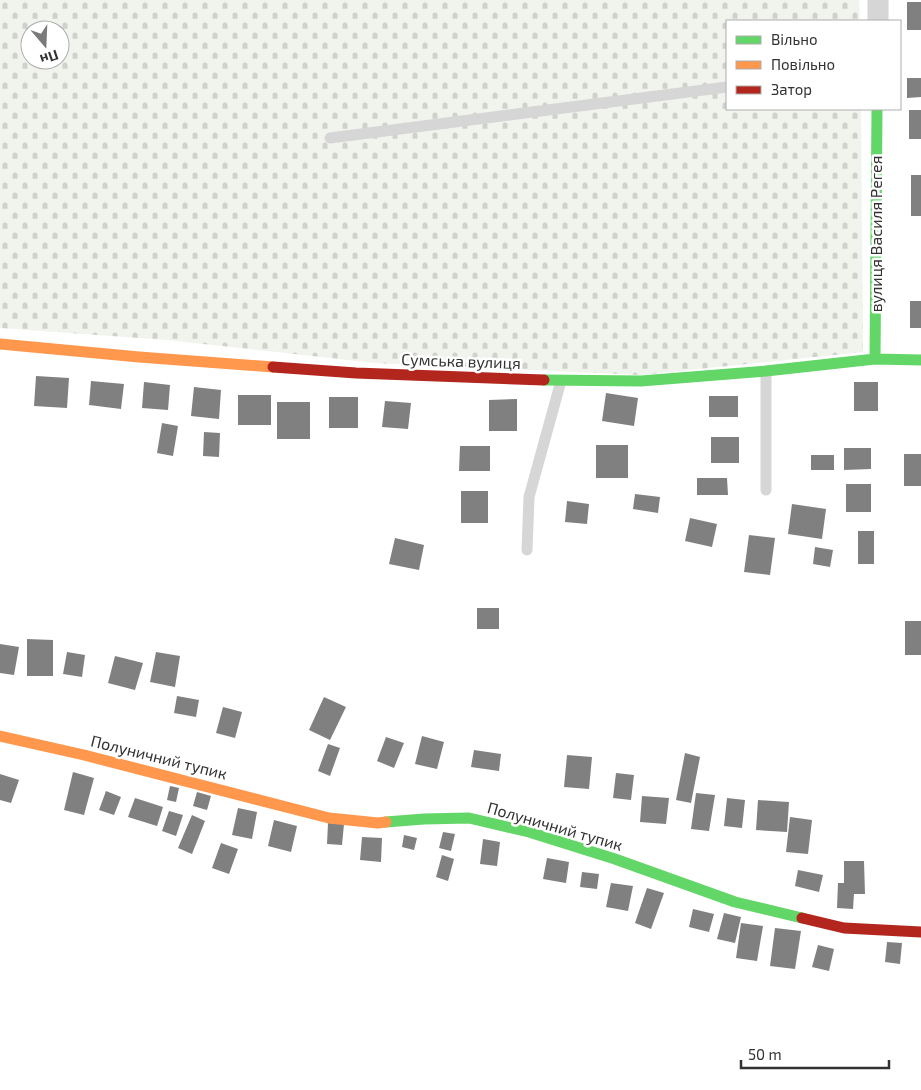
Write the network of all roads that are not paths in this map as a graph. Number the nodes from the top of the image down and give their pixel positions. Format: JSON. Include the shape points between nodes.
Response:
{"nodes":[{"id":1,"x":878,"y":0,"type":"edge"},
{"id":2,"x":878,"y":20,"type":"edge"},
{"id":3,"x":726,"y":88,"type":"edge"},
{"id":4,"x":877,"y":110,"type":"edge"},
{"id":5,"x":330,"y":138,"type":"dead end"},
{"id":6,"x":0,"y":344,"type":"edge"},
{"id":7,"x":875,"y":359,"type":"junction"},
{"id":8,"x":921,"y":360,"type":"edge"},
{"id":9,"x":766,"y":371,"type":"junction"},
{"id":10,"x":561,"y":381,"type":"junction"},
{"id":11,"x":766,"y":490,"type":"dead end"},
{"id":12,"x":527,"y":550,"type":"dead end"},
{"id":13,"x":0,"y":736,"type":"edge"},
{"id":14,"x":921,"y":932,"type":"edge"}],
"edges":[{"from":1,"to":2,"type":"street"},
{"from":3,"to":5,"type":"lane"},
{"from":4,"to":7,"type":"street","name":"вулиця Василя Регея"},
{"from":6,"to":10,"type":"street","name":"Сумська вулиця","via":[[356,373]]},
{"from":7,"to":8,"type":"street","name":"Сумська вулиця"},
{"from":7,"to":9,"type":"street","name":"Сумська вулиця"},
{"from":9,"to":10,"type":"street","name":"Сумська вулиця","via":[[641,381]]},
{"from":9,"to":11,"type":"lane"},
{"from":10,"to":12,"type":"lane","via":[[529,497]]},
{"from":13,"to":14,"type":"street","name":"Полуничний тупик","via":[[329,818],[378,823],[469,818],[538,835],[735,902],[844,928]]}]}
